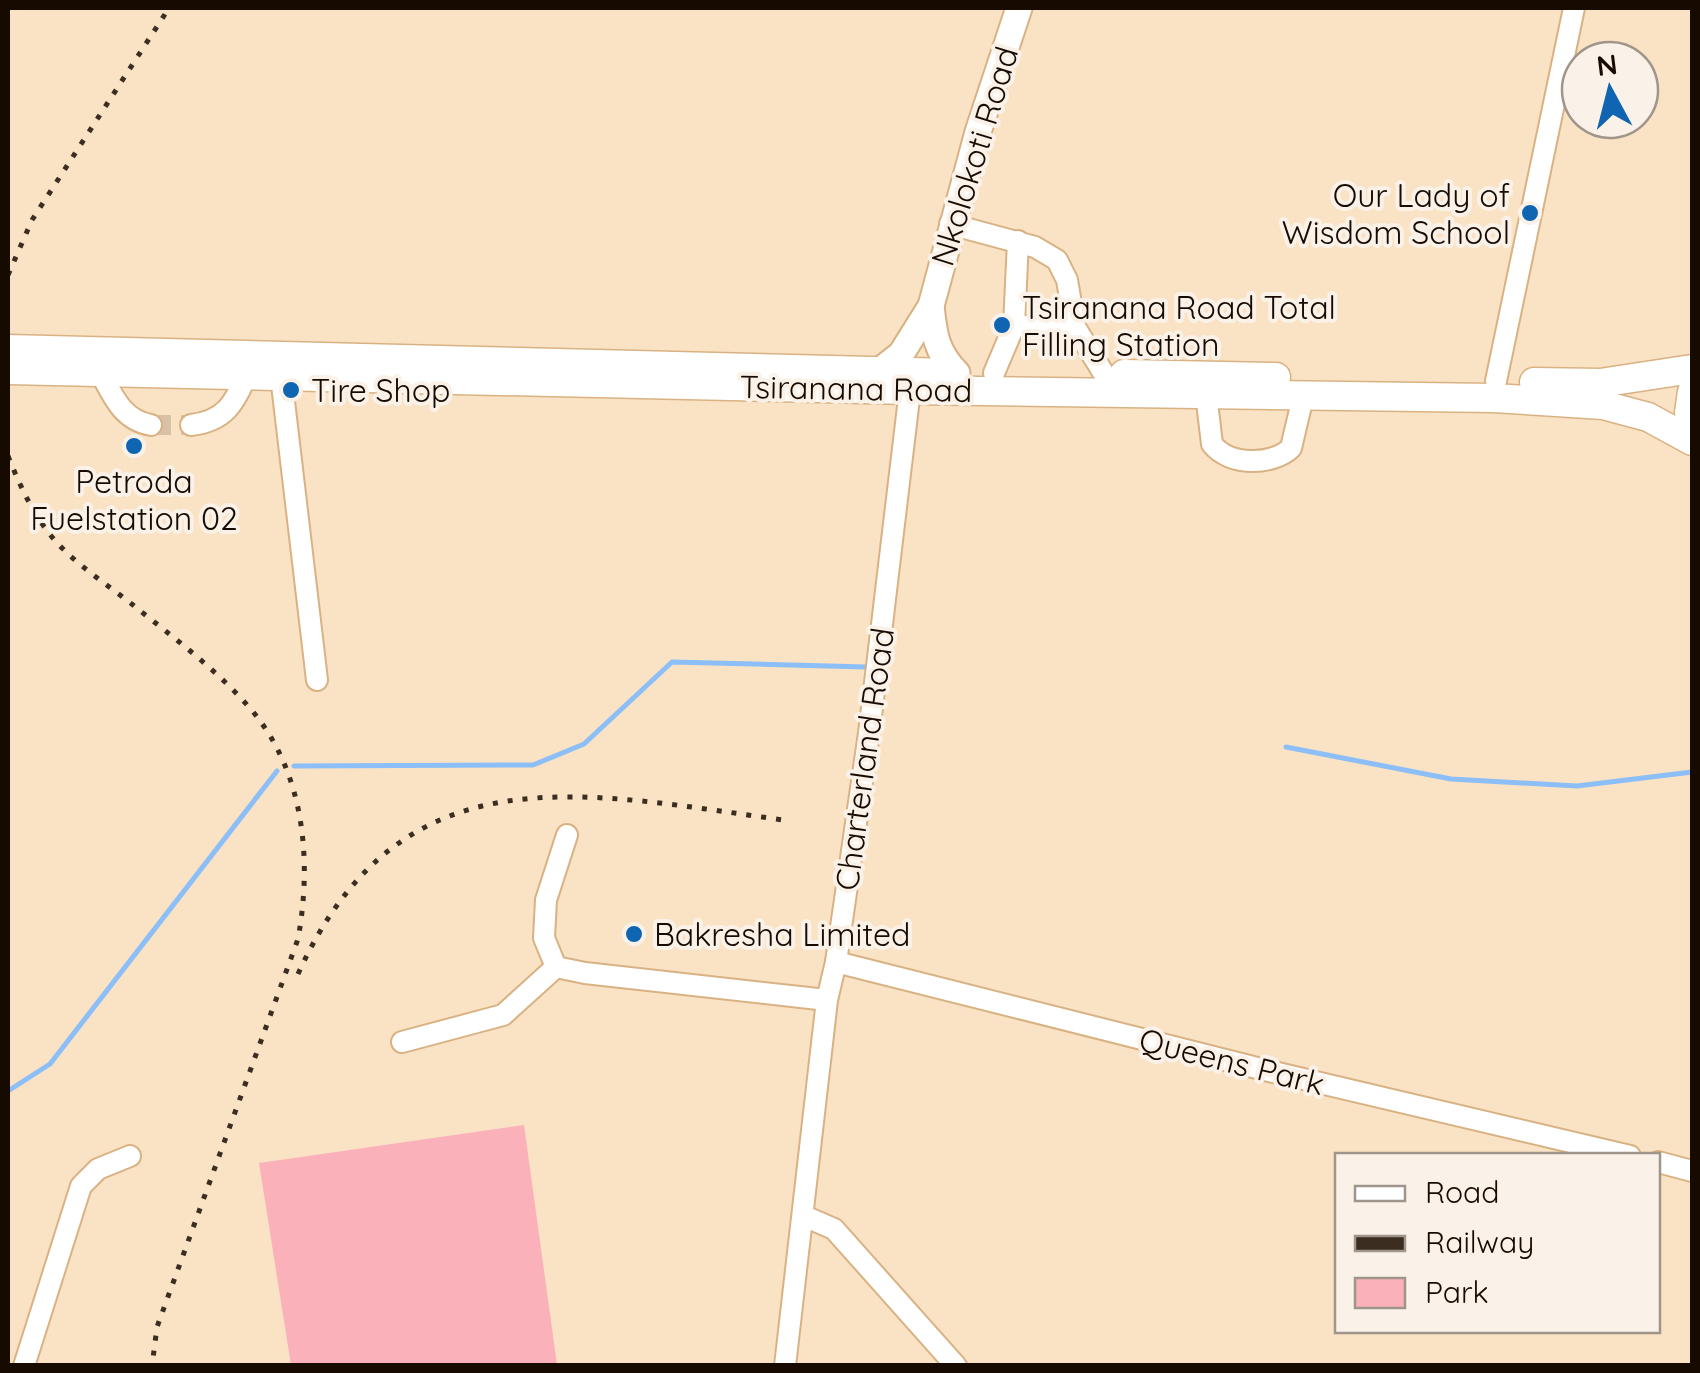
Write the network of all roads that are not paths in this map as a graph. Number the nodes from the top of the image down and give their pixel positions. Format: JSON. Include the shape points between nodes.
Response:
{"nodes":[{"id":1,"x":1019,"y":8,"type":"edge"},
{"id":2,"x":1574,"y":8,"type":"edge"},
{"id":3,"x":950,"y":224,"type":"junction"},
{"id":4,"x":1018,"y":241,"type":"junction"},
{"id":5,"x":930,"y":306,"type":"junction"},
{"id":6,"x":1014,"y":326,"type":"junction"},
{"id":7,"x":1075,"y":327,"type":"junction"},
{"id":8,"x":10,"y":360,"type":"edge"},
{"id":9,"x":882,"y":369,"type":"junction"},
{"id":10,"x":1692,"y":369,"type":"edge"},
{"id":11,"x":100,"y":372,"type":"junction"},
{"id":12,"x":957,"y":373,"type":"junction"},
{"id":13,"x":994,"y":373,"type":"junction"},
{"id":14,"x":247,"y":374,"type":"junction"},
{"id":15,"x":1104,"y":374,"type":"junction"},
{"id":16,"x":281,"y":376,"type":"junction"},
{"id":17,"x":1496,"y":381,"type":"junction"},
{"id":18,"x":910,"y":390,"type":"junction"},
{"id":19,"x":1692,"y":392,"type":"edge"},
{"id":20,"x":1206,"y":394,"type":"junction"},
{"id":21,"x":1303,"y":397,"type":"junction"},
{"id":22,"x":190,"y":424,"type":"tunnel mouth"},
{"id":23,"x":152,"y":425,"type":"tunnel mouth"},
{"id":24,"x":1692,"y":427,"type":"edge"},
{"id":25,"x":1692,"y":441,"type":"edge"},
{"id":26,"x":316,"y":680,"type":"dead end"},
{"id":27,"x":567,"y":835,"type":"dead end"},
{"id":28,"x":836,"y":962,"type":"junction"},
{"id":29,"x":556,"y":967,"type":"junction"},
{"id":30,"x":827,"y":1000,"type":"junction"},
{"id":31,"x":402,"y":1042,"type":"dead end"},
{"id":32,"x":1617,"y":1153,"type":"edge"},
{"id":33,"x":130,"y":1156,"type":"dead end"},
{"id":34,"x":1660,"y":1163,"type":"edge"},
{"id":35,"x":1692,"y":1171,"type":"edge"},
{"id":36,"x":804,"y":1216,"type":"junction"},
{"id":37,"x":24,"y":1366,"type":"edge"},
{"id":38,"x":785,"y":1366,"type":"edge"},
{"id":39,"x":956,"y":1366,"type":"edge"}],
"edges":[{"from":1,"to":3,"type":"main road","name":"Nkolokoti Road"},
{"from":2,"to":17,"type":"street"},
{"from":3,"to":4,"type":"street"},
{"from":3,"to":5,"type":"main road","name":"Nkolokoti Road"},
{"from":4,"to":6,"type":"street"},
{"from":4,"to":7,"type":"street","via":[[1056,260],[1067,280]]},
{"from":5,"to":9,"type":"main road","name":"Nkolokoti Road","via":[[907,346]]},
{"from":5,"to":12,"type":"main road","name":"Nkolokoti Road","via":[[935,343]]},
{"from":6,"to":7,"type":"street"},
{"from":6,"to":13,"type":"street"},
{"from":7,"to":15,"type":"street"},
{"from":8,"to":9,"type":"highway","name":"Tsiranana Road"},
{"from":8,"to":11,"type":"highway","name":"Tsiranana Road"},
{"from":9,"to":12,"type":"highway","name":"Tsiranana Road"},
{"from":10,"to":17,"type":"highway","name":"Tsiranana Road","via":[[1600,383]]},
{"from":11,"to":14,"type":"highway","name":"Tsiranana Road"},
{"from":11,"to":23,"type":"street","via":[[122,410]]},
{"from":12,"to":13,"type":"highway","name":"Tsiranana Road"},
{"from":13,"to":15,"type":"highway","name":"Tsiranana Road"},
{"from":14,"to":16,"type":"highway","name":"Tsiranana Road"},
{"from":14,"to":22,"type":"street","via":[[233,406],[219,418]]},
{"from":15,"to":17,"type":"highway","name":"Tsiranana Road"},
{"from":16,"to":18,"type":"highway","name":"Tsiranana Road"},
{"from":16,"to":26,"type":"street"},
{"from":18,"to":20,"type":"highway","name":"Tsiranana Road"},
{"from":18,"to":28,"type":"street","name":"Charterland Road"},
{"from":19,"to":24,"type":"highway"},
{"from":20,"to":21,"type":"highway","name":"Tsiranana Road"},
{"from":20,"to":21,"type":"street","via":[[1212,444],[1228,458],[1250,460],[1274,460],[1291,448]]},
{"from":21,"to":25,"type":"highway","name":"Tsiranana Road","via":[[1603,405],[1648,417]]},
{"from":27,"to":29,"type":"street","via":[[546,900],[544,938]]},
{"from":28,"to":30,"type":"street","name":"Charterland Road"},
{"from":28,"to":32,"type":"street","name":"Queens Park"},
{"from":29,"to":30,"type":"street"},
{"from":29,"to":31,"type":"street","via":[[503,1015]]},
{"from":30,"to":36,"type":"street","name":"Charterland Road"},
{"from":33,"to":37,"type":"street","via":[[98,1169],[80,1186]]},
{"from":34,"to":35,"type":"street"},
{"from":36,"to":38,"type":"street","name":"Charterland Road"},
{"from":36,"to":39,"type":"street","via":[[834,1229]]}]}
